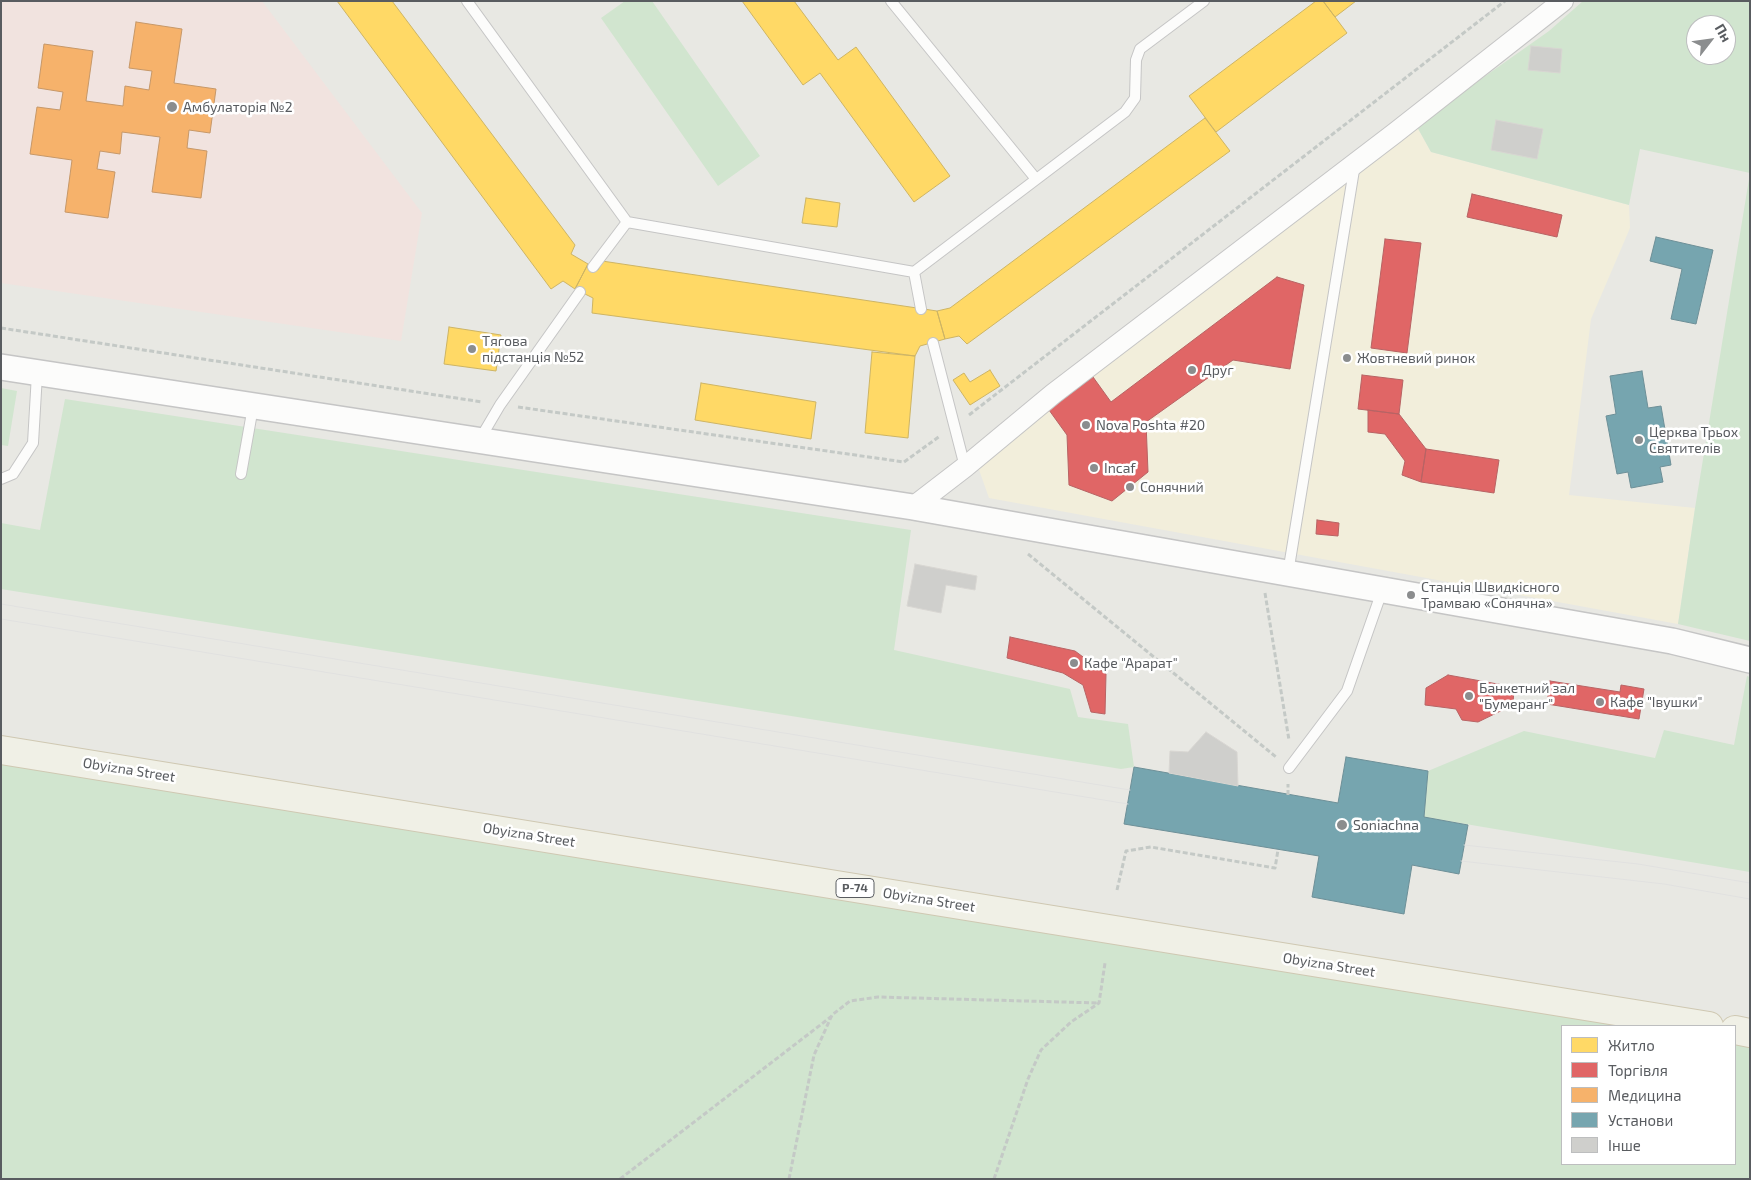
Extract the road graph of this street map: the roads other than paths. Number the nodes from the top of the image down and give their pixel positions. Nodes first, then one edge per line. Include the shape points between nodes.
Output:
1 (467, 1) edge
2 (891, 1) edge
3 (1204, 1) edge
4 (1563, 1) edge
5 (1356, 163) junction
6 (1036, 179) junction
7 (627, 222) junction
8 (592, 267) dead end
9 (914, 272) junction
10 (580, 292) dead end
11 (921, 309) dead end
12 (933, 343) dead end
13 (1, 367) edge
14 (37, 372) junction
15 (253, 406) junction
16 (479, 440) junction
17 (965, 467) junction
18 (242, 474) dead end
19 (1, 479) edge
20 (912, 507) junction
21 (1288, 573) junction
22 (1382, 590) junction
23 (1750, 660) edge
24 (1, 750) edge
25 (1289, 768) road end
26 (1703, 1025) edge
27 (1736, 1030) edge
28 (1750, 1033) edge

1 - 7 lane
2 - 6 lane
3 - 6 lane via 1140,49 1136,60 1135,98 1125,112
4 - 5 street
5 - 17 street via 1053,394
5 - 21 lane
6 - 9 lane
7 - 8 lane
7 - 9 lane
9 - 11 lane
10 - 16 lane
12 - 17 lane
13 - 14 street
14 - 15 street
14 - 19 lane via 32,443 13,474
15 - 16 street
15 - 18 lane
16 - 20 street
17 - 20 street
20 - 21 street
21 - 22 street
22 - 23 street via 1672,640
22 - 25 lane via 1348,691
24 - 26 main road, Obyizna Street / Р-74
27 - 28 main road

